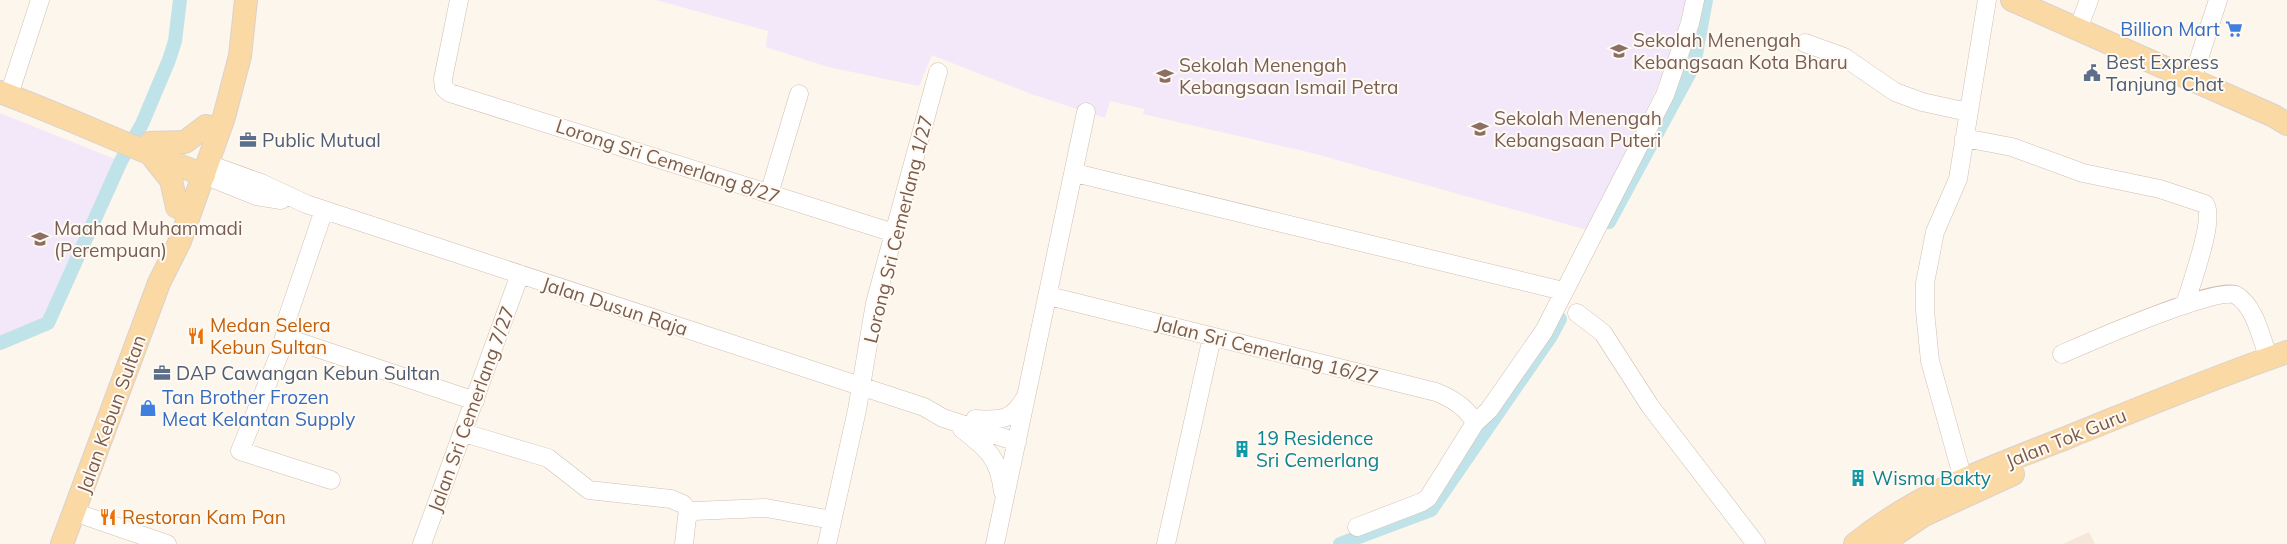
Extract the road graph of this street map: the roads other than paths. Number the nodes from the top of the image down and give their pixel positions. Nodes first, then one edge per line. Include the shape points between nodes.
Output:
1 (40, 0) edge
2 (246, 0) edge
3 (459, 0) edge
4 (1695, 0) edge
5 (1987, 0) edge
6 (2012, 0) edge
7 (2089, 0) edge
8 (2218, 0) edge
9 (242, 26) junction
10 (2078, 29) junction
11 (1805, 43) dead end
12 (938, 72) dead end
13 (2192, 80) junction
14 (4, 94) edge
15 (799, 94) dead end
16 (1086, 112) dead end
17 (1968, 112) junction
18 (2287, 124) edge
19 (206, 126) junction
20 (1964, 138) junction
21 (148, 148) junction
22 (199, 167) junction
23 (1075, 173) junction
24 (769, 194) junction
25 (177, 207) junction
26 (324, 210) junction
27 (894, 233) junction
28 (520, 274) junction
29 (159, 283) junction
30 (1563, 291) junction
31 (1049, 296) junction
32 (2185, 305) junction
33 (1576, 313) dead end
34 (284, 337) junction
35 (1212, 337) junction
36 (2062, 354) dead end
37 (2281, 359) edge
38 (861, 387) junction
39 (1028, 394) junction
40 (475, 401) junction
41 (924, 407) junction
42 (975, 419) junction
43 (951, 420) junction
44 (1474, 423) junction
45 (464, 433) junction
46 (1018, 437) junction
47 (1963, 479) junction
48 (330, 480) dead end
49 (1004, 500) junction
50 (74, 512) junction
51 (690, 513) junction
52 (832, 520) junction
53 (1357, 526) dead end
54 (1888, 542) edge
55 (62, 544) edge
56 (167, 544) edge
57 (422, 544) edge
58 (684, 544) edge
59 (827, 544) edge
60 (995, 544) edge
61 (1166, 544) edge
62 (1756, 544) edge
63 (1855, 544) edge

1 - 14 street
2 - 9 main road, Jalan Kebun Sultan
3 - 24 street, Lorong Sri Cemerlang 8/27 via 442,79 444,88 450,93
4 - 30 street via 1665,95
5 - 17 street
6 - 10 main road
7 - 10 street
8 - 13 street
9 - 19 main road, Jalan Kebun Sultan
9 - 22 main road, Jalan Kebun Sultan via 240,56 232,89
10 - 13 main road
11 - 17 street via 1844,57 1895,92 1922,102
12 - 27 street, Lorong Sri Cemerlang 1/27
13 - 18 main road
14 - 21 main road
15 - 24 street
16 - 23 street
17 - 20 street
19 - 21 main road via 185,142
19 - 22 main road, Jalan Kebun Sultan
20 - 32 street via 2012,147 2083,173 2160,189 2205,204 2208,213 2206,231
20 - 47 street via 1958,179 1935,232 1925,284 1930,361
21 - 22 main road
21 - 25 main road via 171,180
22 - 25 main road, Jalan Kebun Sultan
22 - 26 street, Jalan Dusun Raja via 261,184
22 - 29 main road, Jalan Kebun Sultan via 180,241
23 - 30 street
23 - 31 street
24 - 27 street, Lorong Sri Cemerlang 8/27
25 - 29 main road, Jalan Kebun Sultan via 167,233
26 - 28 street, Jalan Dusun Raja
26 - 34 street
27 - 38 street, Lorong Sri Cemerlang 1/27 via 875,303
28 - 38 street, Jalan Dusun Raja
28 - 40 street, Jalan Sri Cemerlang 7/27
29 - 50 main road, Jalan Kebun Sultan
30 - 44 street via 1539,339 1489,410
31 - 35 street, Jalan Sri Cemerlang 16/27
31 - 39 street
32 - 36 street
32 - 37 street via 2222,293 2234,294 2246,302
33 - 62 street via 1603,333 1650,406
34 - 40 street
34 - 48 street via 240,451
35 - 44 street, Jalan Sri Cemerlang 16/27 via 1436,392 1467,411
35 - 61 street
37 - 47 main road, Jalan Tok Guru
37 - 54 main road, Jalan Tok Guru via 1924,515
38 - 41 street, Jalan Dusun Raja
38 - 52 street, Lorong Sri Cemerlang 1/27
39 - 42 street via 1012,415 1004,419
39 - 46 street
40 - 45 street, Jalan Sri Cemerlang 7/27
41 - 42 street, Jalan Dusun Raja
41 - 43 street, Jalan Dusun Raja
42 - 46 street, Jalan Dusun Raja
43 - 46 street, Jalan Dusun Raja
43 - 49 street via 991,452 998,466
44 - 53 street via 1428,498
45 - 51 street via 548,458 589,490 671,499 683,504
45 - 57 street, Jalan Sri Cemerlang 7/27
46 - 49 street
47 - 63 main road, Jalan Tok Guru via 1893,515
49 - 60 street
50 - 55 main road, Jalan Kebun Sultan
50 - 56 street
51 - 52 street via 766,508
51 - 58 street
52 - 59 street, Lorong Sri Cemerlang 1/27

